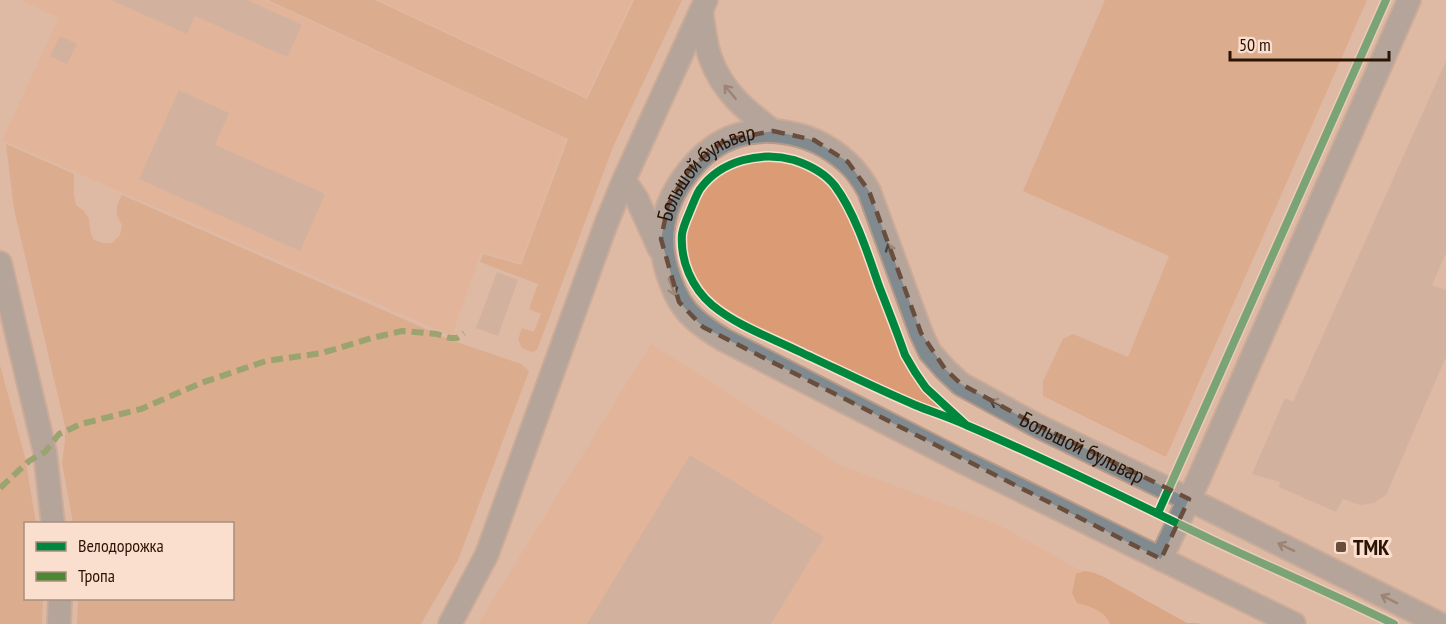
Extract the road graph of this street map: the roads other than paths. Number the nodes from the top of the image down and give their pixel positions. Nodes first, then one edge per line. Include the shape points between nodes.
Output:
1 (1409, 0) edge
2 (704, 5) edge
3 (773, 131) junction
4 (624, 180) junction
5 (663, 259) junction
6 (0, 263) edge
7 (1189, 499) junction
8 (53, 522) edge
9 (1161, 559) junction
10 (60, 600) edge
11 (59, 624) edge
12 (450, 624) edge
13 (1294, 624) edge
14 (1440, 624) edge

1 - 7 street
3 -> 2 street via 725,88 710,57
2 - 4 street
3 - 5 street, Большой бульвар via 725,140 690,168 672,196 663,220
7 -> 3 street, Большой бульвар via 961,384 930,352 861,177 848,162 814,140
4 - 5 street via 637,199
4 - 12 street via 487,554
5 -> 9 street, Большой бульвар via 679,302 703,327 724,340
6 - 8 street via 45,452
7 - 9 street
14 -> 7 street, Большой бульвар
9 - 13 street, Большой бульвар
10 - 11 street

